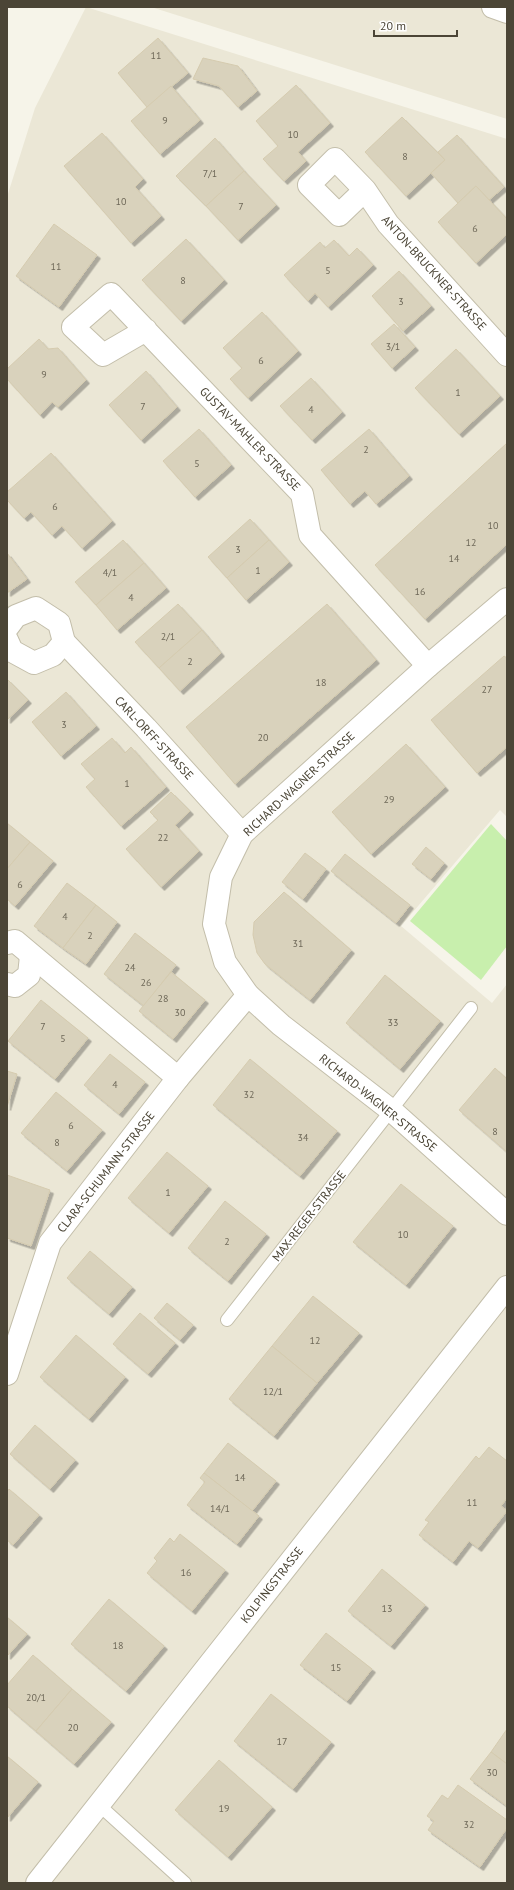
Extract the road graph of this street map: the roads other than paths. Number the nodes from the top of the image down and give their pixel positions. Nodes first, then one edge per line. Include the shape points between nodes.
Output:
1 (494, 7) edge
2 (507, 12) edge
3 (365, 190) dead end
4 (146, 330) dead end
5 (507, 355) edge
6 (507, 599) edge
7 (7, 628) edge
8 (7, 640) edge
9 (64, 642) junction
10 (428, 666) junction
11 (242, 834) junction
12 (10, 940) edge
13 (31, 956) junction
14 (7, 984) edge
15 (248, 995) junction
16 (471, 1008) dead end
17 (178, 1078) junction
18 (392, 1112) junction
19 (507, 1214) edge
20 (507, 1287) edge
21 (227, 1320) dead end
22 (7, 1374) edge
23 (99, 1805) junction
24 (37, 1883) edge
25 (185, 1883) edge

1 - 2 street
3 - 5 street, ANTON-BRUCKNER-STRASSE via 388,224
4 - 10 street, GUSTAV-MAHLER-STRASSE via 302,494 310,535
6 - 10 street, RICHARD-WAGNER-STRASSE
7 - 9 street, CARL-ORFF-STRASSE via 16,616 36,608 59,623
8 - 9 street via 12,650 34,663 53,655
9 - 11 street, CARL-ORFF-STRASSE
10 - 11 street, RICHARD-WAGNER-STRASSE
11 - 15 street, RICHARD-WAGNER-STRASSE via 221,877 214,924 225,962
12 - 13 street
13 - 14 street via 29,975 15,986
13 - 17 street
15 - 17 street, CLARA-SCHUMANN-STRASSE
15 - 18 street, RICHARD-WAGNER-STRASSE via 281,1025
16 - 18 lane, MAX-REGER-STRASSE
17 - 22 street, CLARA-SCHUMANN-STRASSE via 50,1243
18 - 19 street, RICHARD-WAGNER-STRASSE
18 - 21 lane, MAX-REGER-STRASSE
20 - 23 street, KOLPINGSTRASSE
23 - 24 street, KOLPINGSTRASSE
23 - 25 lane

